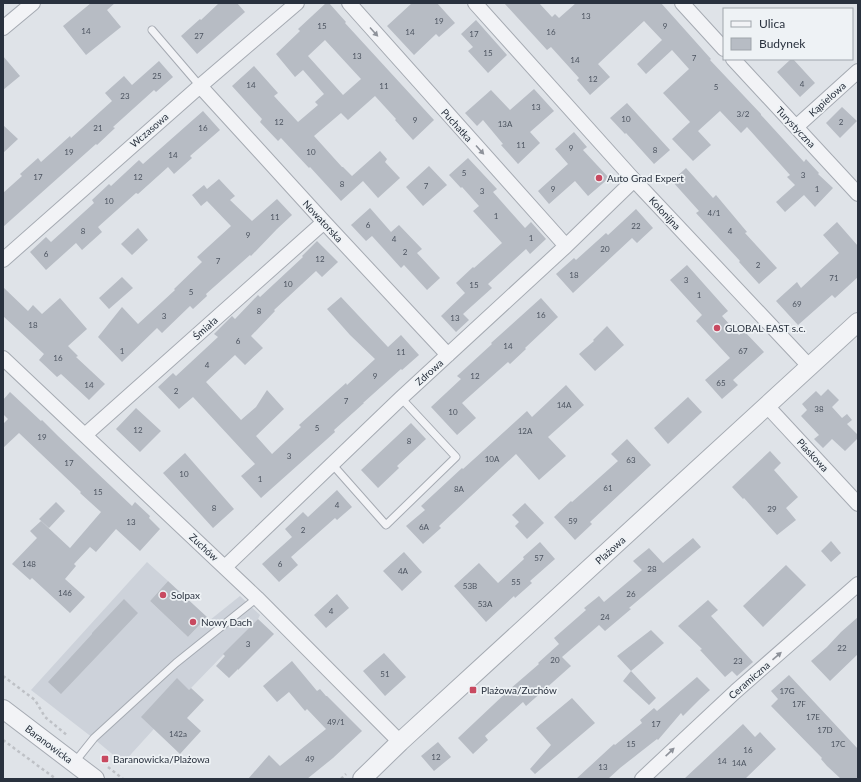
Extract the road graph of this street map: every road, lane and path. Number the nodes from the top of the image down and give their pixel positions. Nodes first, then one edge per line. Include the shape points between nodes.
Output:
1 (33, 3) edge
2 (297, 3) edge
3 (348, 3) edge
4 (475, 3) edge
5 (682, 3) edge
6 (3, 28) edge
7 (152, 30) dead end
8 (723, 48) edge
9 (734, 60) edge
10 (858, 71) edge
11 (200, 86) junction
12 (796, 127) junction
13 (634, 180) junction
14 (858, 194) edge
15 (324, 222) junction
16 (566, 246) junction
17 (3, 260) edge
18 (856, 326) edge
19 (448, 355) junction
20 (3, 358) edge
21 (809, 366) junction
22 (400, 398) junction
23 (767, 406) junction
24 (85, 435) junction
25 (332, 464) junction
26 (858, 504) edge
27 (225, 567) junction
28 (858, 584) edge
29 (258, 598) junction
30 (3, 676) edge
31 (3, 709) edge
32 (3, 740) edge
33 (400, 742) junction
34 (80, 757) junction
35 (56, 779) edge
36 (94, 779) edge
37 (123, 779) edge
38 (362, 779) edge
39 (642, 779) edge

1 - 6 street
2 - 11 street, Wczasowa
3 -> 16 street, Puchatka
4 - 13 street, Kolonijna
5 - 8 street
7 - 11 lane
9 - 12 street, Turystyczna
10 - 12 street, Kąpielowa
11 - 15 street, Nowatorska
11 - 17 street, Wczasowa
12 - 14 street, Turystyczna
13 - 16 street, Zdrowa
13 - 21 street, Kolonijna
15 - 19 street, Nowatorska
15 - 24 street, Śmiała
16 - 19 street, Zdrowa
18 - 21 street, Plażowa
19 - 22 street, Zdrowa
20 - 24 street, Zuchów
21 - 23 street, Plażowa
22 - 25 street, Zdrowa
22 - 25 lane via 456,457 386,525
23 - 26 street, Piaskowa
23 - 33 street, Plażowa
24 - 27 street, Zuchów
25 - 27 street, Zdrowa
27 - 29 street, Zuchów
39 -> 28 street, Ceramiczna via 736,691
29 - 33 street, Zuchów
29 - 34 lane via 176,663 94,738
30 - 34 path via 35,700 45,717
31 - 34 street, Baranowicka
32 - 35 path
33 - 38 street, Plażowa
34 - 36 street, Baranowicka
34 - 37 path

